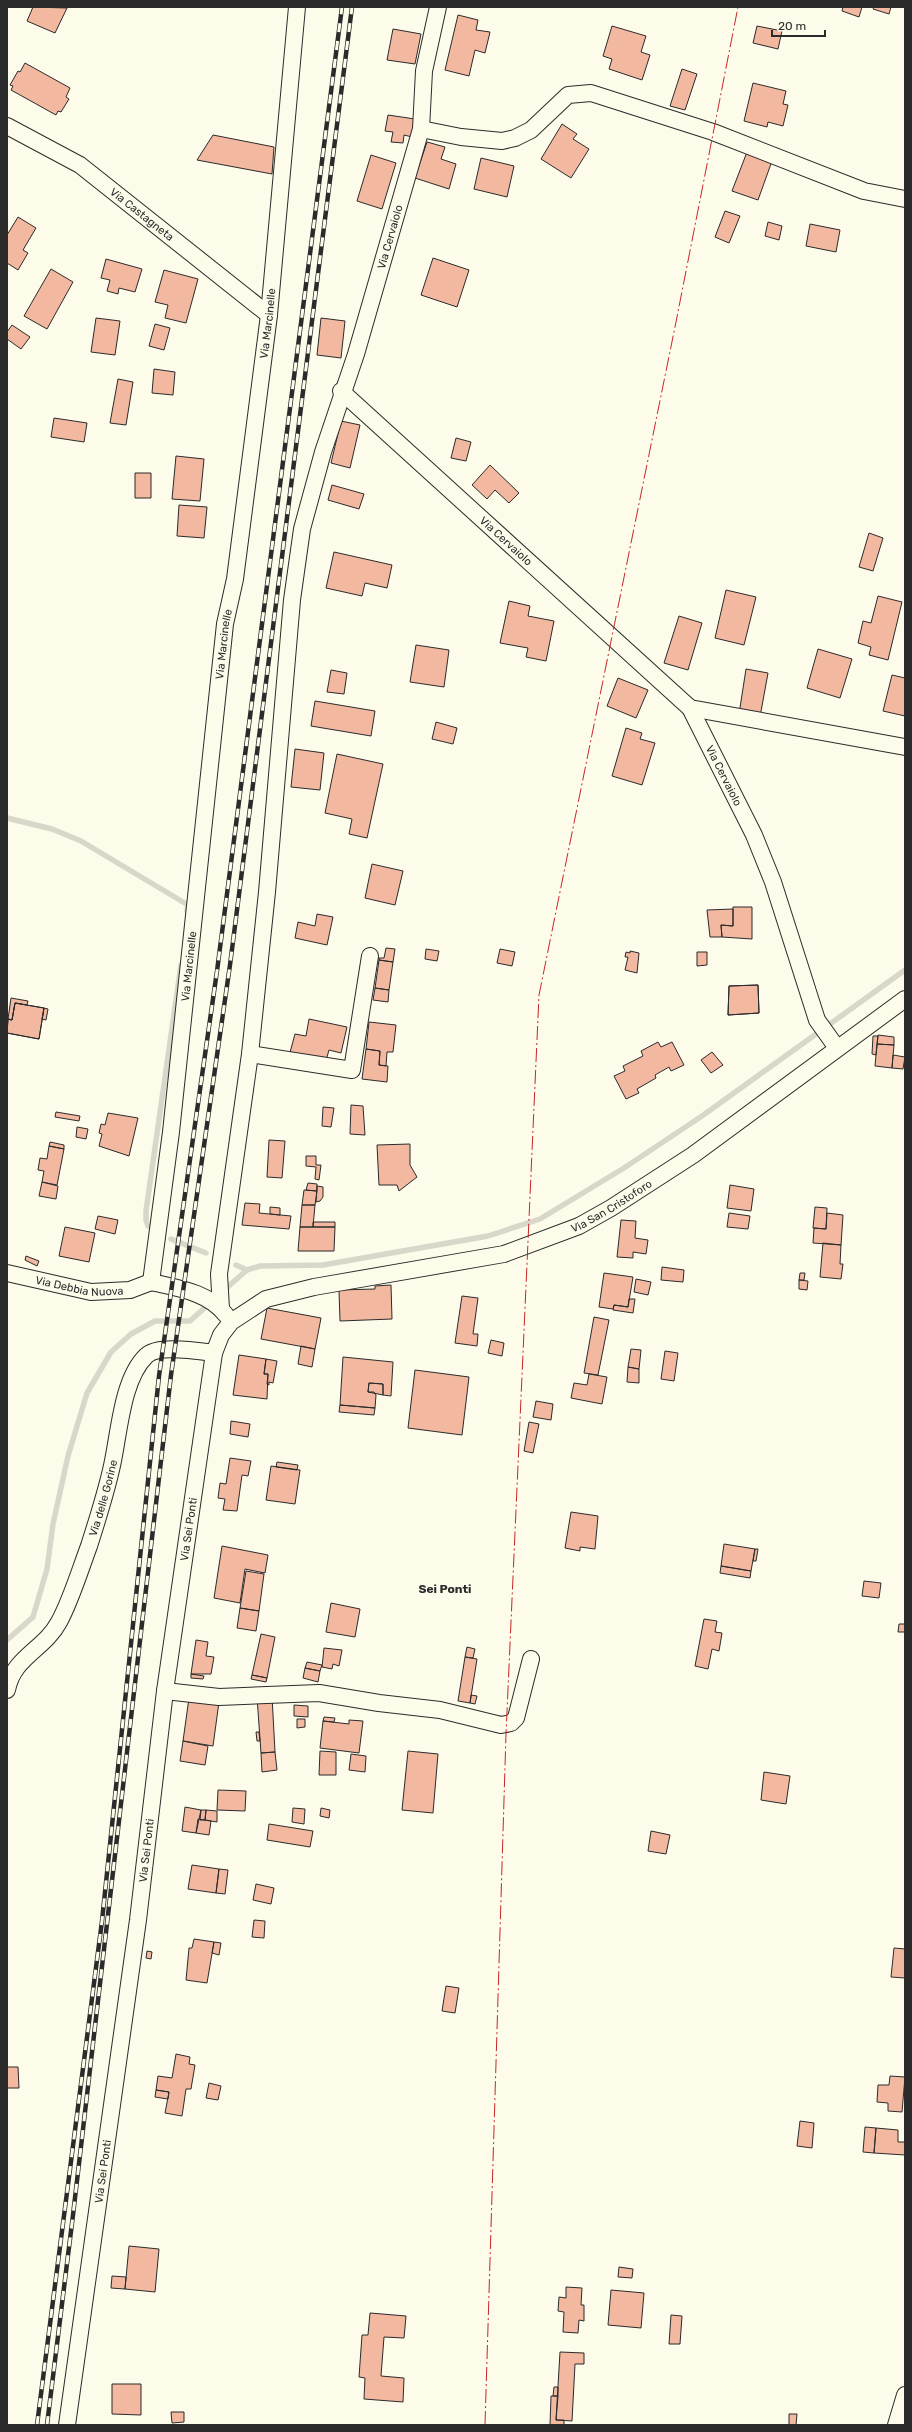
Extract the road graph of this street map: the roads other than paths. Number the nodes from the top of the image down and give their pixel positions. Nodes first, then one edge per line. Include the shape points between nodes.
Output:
1 (297, 7) edge
2 (438, 7) edge
3 (7, 126) edge
4 (421, 129) junction
5 (905, 199) edge
6 (270, 315) junction
7 (342, 391) junction
8 (690, 708) junction
9 (905, 748) edge
10 (370, 956) dead end
11 (905, 998) edge
12 (834, 1044) junction
13 (250, 1054) junction
14 (7, 1273) edge
15 (151, 1282) junction
16 (266, 1299) joint
17 (222, 1308) junction
18 (232, 1322) junction
19 (214, 1353) junction
20 (531, 1659) dead end
21 (7, 1690) edge
22 (165, 1691) junction
23 (905, 2395) edge
24 (67, 2425) edge
25 (896, 2425) edge

1 - 6 street, Via Marcinelle
2 - 4 street, Via Cervaiolo via 424,71
3 - 6 street, Via Castagneta via 80,165
4 - 5 street via 461,137 502,141 531,130 568,95 591,93 713,132 864,190
4 - 7 street, Via Cervaiolo via 356,354
6 - 15 street, Via Marcinelle via 235,579 225,624 180,1053
7 - 8 street, Via Cervaiolo
7 - 13 street via 302,529 292,600
8 - 9 street
8 - 12 street, Via Cervaiolo via 754,835 773,882 817,1020
10 - 13 street via 352,1070
11 - 12 street, Via San Cristoforo
12 - 16 street, Via San Cristoforo via 693,1155 579,1226 504,1254 314,1287
13 - 17 street via 219,1274
14 - 15 street, Via Debbia Nuova via 91,1292 130,1290
15 - 17 street via 197,1293
16 - 18 street, Via Sei Ponti
17 - 18 street
18 - 19 street, Via Sei Ponti via 221,1334
19 - 21 street, Via delle Gorine via 158,1349 146,1355 135,1370 127,1395 111,1471 89,1546 60,1622 49,1638 12,1672
19 - 22 street, Via Sei Ponti
20 - 22 street via 516,1718 501,1725 440,1710 319,1693 219,1696
22 - 24 street, Via Sei Ponti via 138,1920
23 - 25 street

